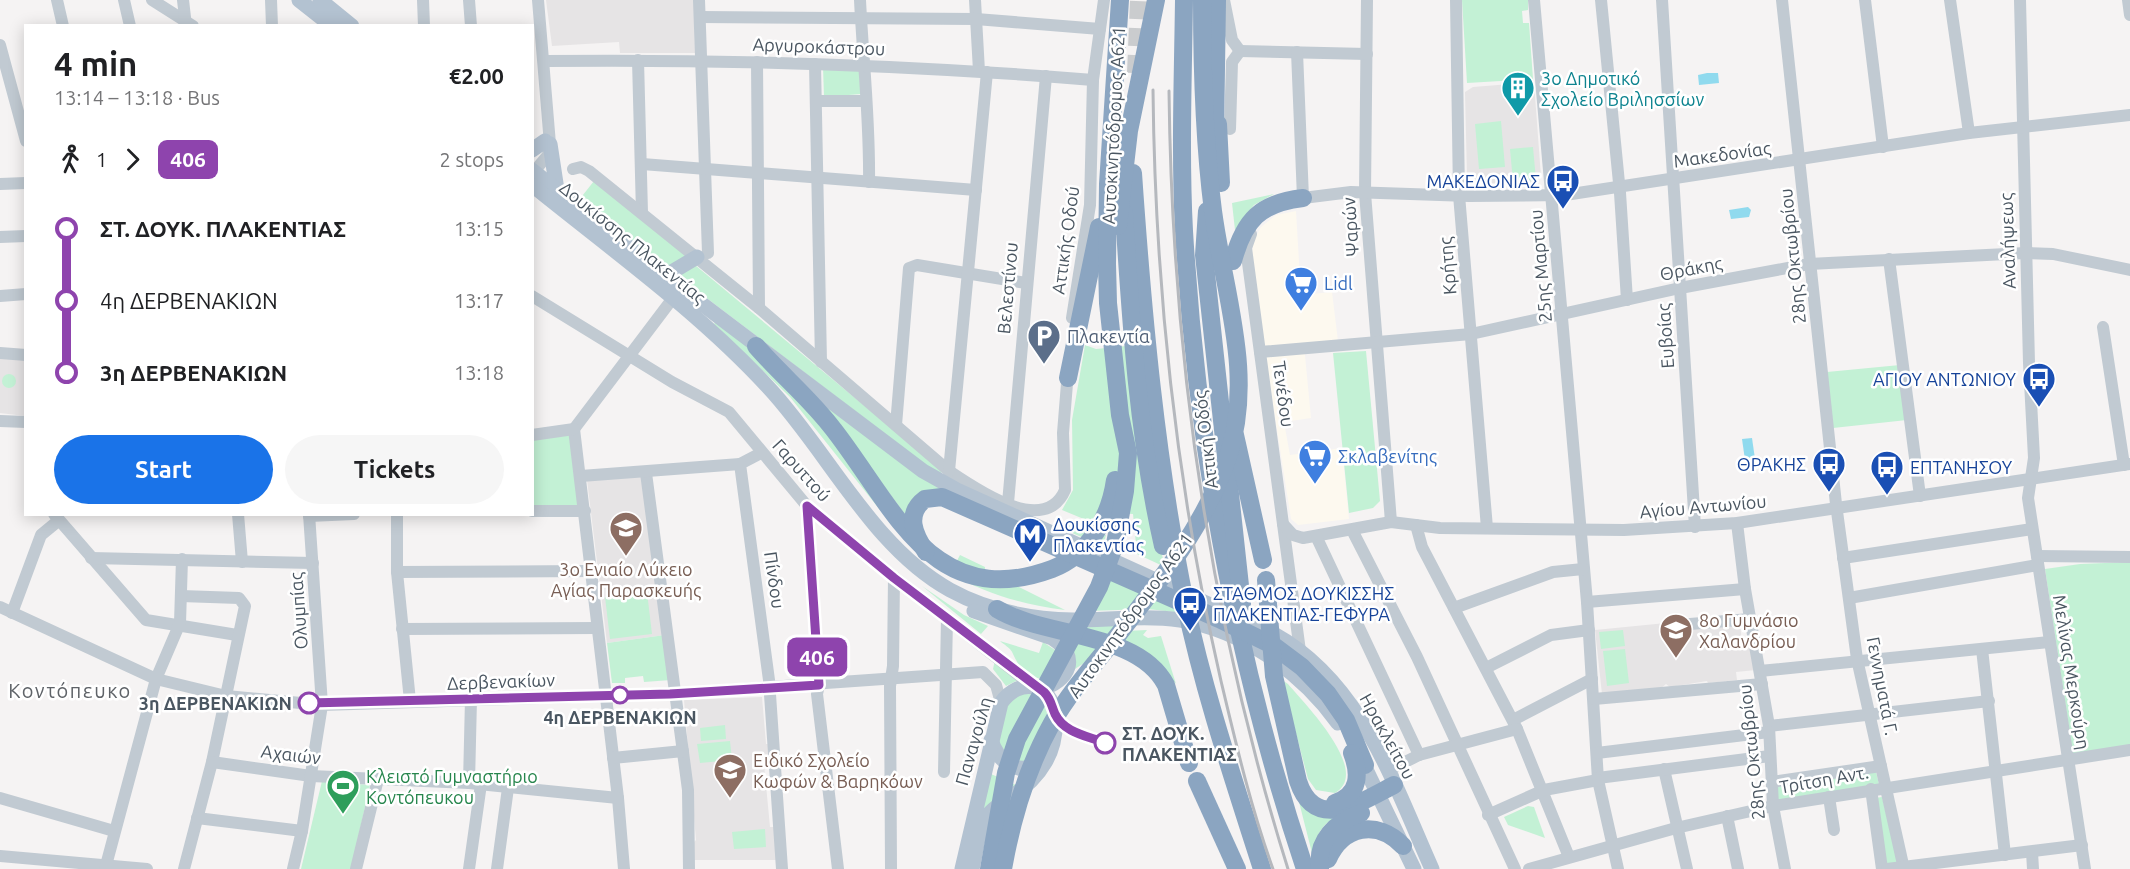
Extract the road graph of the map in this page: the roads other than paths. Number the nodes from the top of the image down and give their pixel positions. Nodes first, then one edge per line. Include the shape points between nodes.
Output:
1 (57, 0) edge
2 (124, 0) edge
3 (152, 0) edge
4 (183, 0) edge
5 (271, 0) edge
6 (299, 0) edge
7 (320, 0) edge
8 (423, 0) edge
9 (469, 0) edge
10 (538, 0) edge
11 (699, 0) edge
12 (860, 0) edge
13 (975, 0) edge
14 (1104, 0) edge
15 (1120, 0) edge
16 (1156, 0) edge
17 (1184, 0) edge
18 (1202, 0) edge
19 (1217, 0) edge
20 (1224, 0) edge
21 (1367, 0) edge
22 (1456, 0) edge
23 (1534, 0) edge
24 (1601, 0) edge
25 (1662, 0) edge
26 (1782, 0) edge
27 (1865, 0) edge
28 (1950, 0) edge
29 (2020, 0) edge
30 (2128, 0) edge
31 (2130, 15) edge
32 (861, 17) junction
33 (700, 18) junction
34 (976, 19) junction
35 (188, 23) edge
36 (63, 24) edge
37 (130, 24) edge
38 (272, 24) edge
39 (329, 24) edge
40 (350, 24) edge
41 (424, 24) edge
42 (471, 24) edge
43 (1100, 29) junction
44 (0, 45) edge
45 (1240, 51) junction
46 (1297, 52) junction
47 (1367, 54) junction
48 (638, 60) junction
49 (700, 60) junction
50 (544, 61) junction
51 (758, 62) junction
52 (815, 64) junction
53 (862, 65) junction
54 (3, 67) edge
55 (983, 71) junction
56 (1046, 76) junction
57 (1094, 80) junction
58 (24, 87) edge
59 (12, 90) junction
60 (865, 100) junction
61 (816, 101) junction
62 (1217, 107) junction
63 (2130, 108) edge
64 (2130, 115) edge
65 (2082, 119) junction
66 (2022, 127) junction
67 (1223, 132) junction
68 (1969, 133) junction
69 (24, 134) edge
70 (544, 141) edge
71 (1182, 142) junction
72 (1883, 147) junction
73 (1800, 160) junction
74 (642, 164) junction
75 (573, 169) dead end
76 (703, 169) junction
77 (534, 170) edge
78 (758, 173) junction
79 (534, 174) edge
80 (534, 174) edge
81 (817, 178) junction
82 (1673, 178) junction
83 (1121, 180) junction
84 (869, 182) junction
85 (24, 183) edge
86 (0, 184) edge
87 (1618, 188) junction
88 (556, 190) junction
89 (976, 190) junction
90 (1365, 193) junction
91 (1459, 195) junction
92 (1552, 196) junction
93 (1303, 198) junction
94 (642, 213) junction
95 (24, 236) edge
96 (0, 237) edge
97 (2026, 253) junction
98 (703, 255) junction
99 (1240, 255) junction
100 (1889, 259) junction
101 (1809, 264) junction
102 (2130, 270) edge
103 (970, 274) junction
104 (665, 276) junction
105 (1026, 283) junction
106 (1680, 288) junction
107 (24, 294) edge
108 (0, 296) edge
109 (534, 297) edge
110 (673, 298) junction
111 (1627, 300) junction
112 (759, 309) junction
113 (1562, 313) junction
114 (2103, 327) dead end
115 (1472, 334) junction
116 (1377, 342) junction
117 (756, 346) junction
118 (1260, 351) junction
119 (0, 353) edge
120 (24, 355) edge
121 (630, 357) junction
122 (821, 362) junction
123 (1068, 378) junction
124 (1244, 380) junction
125 (24, 422) edge
126 (0, 423) edge
127 (896, 425) junction
128 (1122, 428) junction
129 (574, 429) junction
130 (534, 435) edge
131 (762, 453) junction
132 (740, 464) junction
133 (2127, 464) edge
134 (949, 471) junction
135 (646, 473) junction
136 (580, 476) junction
137 (2030, 480) junction
138 (1920, 496) junction
139 (1008, 503) junction
140 (807, 506) junction
141 (1837, 509) junction
142 (585, 511) junction
143 (1044, 511) joint
144 (534, 512) edge
145 (238, 516) edge
146 (309, 516) edge
147 (397, 516) edge
148 (56, 518) edge
149 (1391, 522) junction
150 (1283, 524) junction
151 (1737, 524) junction
152 (1416, 525) junction
153 (1695, 527) junction
154 (1487, 528) junction
155 (2032, 529) junction
156 (1352, 530) junction
157 (1579, 530) junction
158 (1316, 536) junction
159 (926, 552) junction
160 (2130, 557) edge
161 (91, 558) junction
162 (1844, 558) junction
163 (182, 559) junction
164 (1263, 560) dead end
165 (2038, 561) junction
166 (242, 562) junction
167 (313, 562) junction
168 (1582, 569) junction
169 (591, 571) junction
170 (397, 572) junction
171 (925, 574) junction
172 (894, 578) junction
173 (1266, 580) dead end
174 (1745, 589) junction
175 (1168, 591) junction
176 (181, 596) junction
177 (1849, 598) junction
178 (1587, 602) junction
179 (1454, 608) junction
180 (997, 609) junction
181 (4, 611) edge
182 (947, 618) junction
183 (1750, 618) junction
184 (1690, 624) dead end
185 (179, 627) junction
186 (597, 628) junction
187 (402, 629) junction
188 (1589, 630) junction
189 (237, 635) junction
190 (1286, 640) joint
191 (2049, 642) junction
192 (1982, 649) junction
193 (989, 650) junction
194 (1857, 659) junction
195 (1296, 662) junction
196 (1486, 668) junction
197 (1247, 669) junction
198 (1760, 671) junction
199 (983, 672) junction
200 (1157, 672) junction
201 (947, 674) junction
202 (156, 679) junction
203 (891, 679) junction
204 (1592, 679) junction
205 (1762, 684) junction
206 (819, 685) junction
207 (770, 688) junction
208 (1037, 688) junction
209 (675, 694) junction
210 (226, 696) junction
211 (604, 696) junction
212 (471, 699) junction
213 (1594, 699) junction
214 (1989, 701) junction
215 (410, 702) junction
216 (1001, 703) junction
217 (322, 705) junction
218 (1054, 710) junction
219 (1870, 714) junction
220 (1515, 724) junction
221 (1769, 729) junction
222 (1346, 733) junction
223 (991, 740) junction
224 (1456, 745) junction
225 (2130, 750) edge
226 (683, 751) junction
227 (1597, 753) junction
228 (1049, 755) junction
229 (1419, 755) junction
230 (1770, 756) junction
231 (613, 758) junction
232 (2068, 760) junction
233 (212, 762) junction
234 (1189, 763) dead end
235 (1365, 765) junction
236 (1881, 766) junction
237 (1395, 767) dead end
238 (1664, 769) junction
239 (1995, 771) junction
240 (944, 772) dead end
241 (311, 776) junction
242 (378, 779) junction
243 (1598, 779) junction
244 (1197, 781) dead end
245 (1771, 782) junction
246 (475, 784) junction
247 (1886, 787) junction
248 (508, 788) junction
249 (1871, 789) junction
250 (1544, 790) junction
251 (1302, 791) junction
252 (1389, 794) junction
253 (1829, 796) junction
254 (0, 798) edge
255 (618, 798) junction
256 (1773, 806) junction
257 (1488, 815) junction
258 (1727, 816) junction
259 (197, 818) junction
260 (1676, 828) junction
261 (1834, 830) dead end
262 (114, 831) junction
263 (302, 831) junction
264 (2082, 845) junction
265 (1403, 846) junction
266 (1612, 846) junction
267 (2032, 852) junction
268 (2005, 855) junction
269 (0, 856) edge
270 (1569, 858) junction
271 (105, 866) edge
272 (1549, 866) edge
273 (1904, 868) edge
274 (147, 869) edge
275 (184, 869) edge
276 (293, 869) edge
277 (356, 869) edge
278 (469, 869) edge
279 (497, 869) edge
280 (624, 869) edge
281 (689, 869) edge
282 (782, 869) edge
283 (838, 869) edge
284 (891, 869) edge
285 (962, 869) edge
286 (972, 869) edge
287 (989, 869) edge
288 (1003, 869) edge
289 (1237, 869) edge
290 (1262, 869) edge
291 (1305, 869) edge
292 (1320, 869) edge
293 (1325, 869) edge
294 (1414, 869) edge
295 (1432, 869) edge
296 (1515, 869) edge
297 (1529, 869) edge
298 (1618, 869) edge
299 (1687, 869) edge
300 (1738, 869) edge
301 (1785, 869) edge
302 (1882, 869) edge
303 (1887, 869) edge
304 (2033, 869) edge
305 (2085, 869) edge

1 - 36 street
2 - 37 street
3 - 35 street
4 - 35 street
5 - 38 street
6 - 39 main road
7 - 40 main road
8 - 41 street
9 - 42 street
10 - 50 street
11 - 33 street
12 - 32 street
13 - 34 street
14 - 43 street, Αττικής Οδού
15 - 83 highway, Αυτοκινητόδρομος Α621
16 - 83 highway
17 - 71 highway, Αττική Οδός
18 - 124 highway, Αυτοκινητόδρομος Α621 via 1206,146 1213,213
19 - 62 highway
20 - 45 street via 1232,40
21 - 47 street, Ψαρών
22 - 91 street, Κρήτης
23 - 92 street, 25ης Μαρτίου
24 - 87 street
25 - 82 street, Ευβοίας
26 - 73 street, 28ης Οκτωβρίου
27 - 72 street
28 - 68 street
29 - 66 street, Αναλήψεως
30 - 31 street
32 - 33 street
32 - 34 street
32 - 53 street
33 - 49 street
34 - 43 street
34 - 55 street
43 - 57 street, Αττικής Οδού
44 - 54 street
45 - 46 street
45 - 67 street via 1232,62
46 - 47 street
46 - 93 street
47 - 90 street, Ψαρών
48 - 49 street, Αργυροκάστρου
48 - 50 street, Αργυροκάστρου
48 - 74 street
49 - 51 street, Αργυροκάστρου
49 - 76 street
50 - 70 street
51 - 52 street, Αργυροκάστρου
51 - 78 street
52 - 53 street, Αργυροκάστρου
52 - 61 street
53 - 55 street, Αργυροκάστρου
53 - 60 street
54 - 59 street
55 - 56 street, Αργυροκάστρου
55 - 89 street
56 - 57 street, Αργυροκάστρου
56 - 105 street, Βελεστίνου
57 - 123 street, Αττικής Οδού via 1090,205 1071,327
58 - 59 street
59 - 69 street
60 - 61 street
60 - 84 street via 870,124
61 - 81 street
62 - 67 highway
62 - 99 highway via 1222,191
63 - 65 street, Μακεδονίας
64 - 65 street, Μακεδονίας
65 - 66 street, Μακεδονίας
66 - 68 street, Μακεδονίας
66 - 97 street, Αναλήψεως
67 - 197 highway via 1204,237
68 - 72 street, Μακεδονίας
70 - 77 street
70 - 88 main road
71 - 164 highway via 1213,276 1232,417
71 - 197 highway, Αττική Οδός via 1187,268 1210,486
72 - 73 street, Μακεδονίας
73 - 82 street, Μακεδονίας
73 - 101 street, 28ης Οκτωβρίου
74 - 76 street
74 - 94 street
75 - 94 street, Δουκίσσης Πλακεντίας via 589,171
76 - 78 street
76 - 98 street
78 - 81 street
78 - 112 street
79 - 88 main road, Δουκίσσης Πλακεντίας
80 - 110 main road, Δουκίσσης Πλακεντίας
81 - 84 street
81 - 122 street
82 - 87 street, Μακεδονίας
82 - 106 street, Ευβοίας
83 - 123 highway
83 - 128 highway via 1118,304
83 - 290 highway via 1151,401 1183,591 1206,688
84 - 89 street
85 - 86 street
87 - 92 street, Μακεδονίας
87 - 111 street
88 - 104 main road, Δουκίσσης Πλακεντίας
89 - 103 street
90 - 91 street, Μακεδονίας
90 - 93 street, Μακεδονίας
90 - 99 street, Μακεδονίας via 1281,206 1254,228
90 - 116 street, Ψαρών
91 - 92 street, Μακεδονίας
91 - 115 street, Κρήτης
92 - 113 street, 25ης Μαρτίου
93 - 99 highway via 1278,202 1252,219 1241,234
94 - 98 street, Δουκίσσης Πλακεντίας
95 - 96 street
97 - 100 street, Θράκης
97 - 102 street, Θράκης via 2053,254
97 - 137 street, Αναλήψεως via 2034,458
98 - 104 main road
98 - 112 street, Δουκίσσης Πλακεντίας
99 - 118 street, Τενέδου
99 - 124 highway
100 - 101 street, Θράκης
100 - 138 street
101 - 106 street, Θράκης
101 - 141 street, 28ης Οκτωβρίου
103 - 105 street
103 - 127 street via 911,266 907,270
103 - 134 street
104 - 117 main road, Δουκίσσης Πλακεντίας
105 - 139 street, Βελεστίνου
106 - 111 street, Θράκης
106 - 153 street, Ευβοίας
107 - 108 street
109 - 121 street, Γαρυττού
110 - 121 street
110 - 171 main road, Δουκίσσης Πλακεντίας via 767,386 889,540
111 - 113 street, Θράκης
112 - 122 street, Δουκίσσης Πλακεντίας
113 - 115 street, Θράκης
113 - 157 street, 25ης Μαρτίου
114 - 133 street
115 - 116 street, Θράκης
115 - 154 street, Κρήτης
116 - 118 street, Θράκης
116 - 149 street, Ψαρών
117 - 159 highway via 822,414
117 - 175 main road, Δουκίσσης Πλακεντίας via 923,471
118 - 150 street, Τενέδου
119 - 120 street
121 - 129 street
121 - 131 street, Γαρυττού via 729,412
122 - 127 street, Δουκίσσης Πλακεντίας
123 - 143 street, Αττικής Οδού via 1063,433 1066,485 1062,497
124 - 288 highway, Αυτοκινητόδρομος Α621 via 1235,431 1209,503 1172,561 1052,723 1017,806
125 - 126 street
127 - 134 street, Δουκίσσης Πλακεντίας
128 - 159 highway via 1110,505 1092,539 1071,559 1041,573 988,579 954,569
128 - 287 highway, Αυτοκινητόδρομος Α621 via 1128,453 1125,491 1109,564 1017,739 1006,772
129 - 130 street
129 - 136 street
131 - 132 street
131 - 140 street, Γαρυττού
132 - 135 street
132 - 207 street, Πίνδου
133 - 137 street, Αγίου Αντωνίου
134 - 139 street, Δουκίσσης Πλακεντίας
135 - 136 street
135 - 209 street
136 - 142 street
137 - 138 street, Αγίου Αντωνίου
137 - 155 street, Μελίνας Μερκούρη
138 - 141 street, Αγίου Αντωνίου
139 - 143 street, Δουκίσσης Πλακεντίας via 1027,511
140 - 172 street, Γαρυττού
140 - 206 street
141 - 151 street, Αγίου Αντωνίου
141 - 162 street, Γεννηματά Γ.
142 - 144 street
142 - 169 street
145 - 166 street
146 - 167 street, Ολυμπίας
147 - 170 street
148 - 161 street
148 - 181 street via 41,535
149 - 152 street, Αγίου Αντωνίου
149 - 156 street, Αγίου Αντωνίου
150 - 158 street, Αγίου Αντωνίου via 1300,537
150 - 195 street, Τενέδου
151 - 153 street, Αγίου Αντωνίου
151 - 174 street, 28ης Οκτωβρίου
152 - 154 street, Αγίου Αντωνίου
152 - 179 street via 1422,548
153 - 157 street, Αγίου Αντωνίου
154 - 157 street, Αγίου Αντωνίου
155 - 162 street
155 - 165 street, Μελίνας Μερκούρη
156 - 158 street, Αγίου Αντωνίου
156 - 224 street via 1412,646
157 - 168 street, 25ης Μαρτίου
158 - 229 street
159 - 175 highway via 914,529 914,515 926,499 942,497
160 - 165 street
161 - 163 street
161 - 185 street via 142,617
162 - 177 street, Γεννηματά Γ.
163 - 166 street
163 - 176 street
165 - 177 street
165 - 191 street, Μελίνας Μερκούρη
166 - 167 street
167 - 217 street, Ολυμπίας
168 - 178 street, 25ης Μαρτίου
168 - 179 street via 1553,572
169 - 170 street
169 - 186 street
170 - 187 street
171 - 180 main road, Δουκίσσης Πλακεντίας via 950,590
171 - 208 main road, Παναγούλη via 938,589 970,609 1061,644 1068,656 1067,671 1058,682
172 - 182 street, Γαρυττού
172 - 203 street
173 - 251 highway via 1274,676
174 - 178 street
174 - 183 street, 28ης Οκτωβρίου
175 - 190 main road, Δουκίσσης Πλακεντίας
175 - 195 highway
176 - 185 street
176 - 189 street via 239,598 245,606
177 - 194 street, Γεννηματά Γ.
178 - 188 street, 25ης Μαρτίου
179 - 196 street
180 - 195 main road, Δουκίσσης Πλακεντίας via 1071,620 1178,620
180 - 200 highway via 1033,626 1127,650
181 - 202 street, Δερβενακίων
182 - 193 street, Γαρυττού
182 - 201 street
183 - 184 street
183 - 198 street, 28ης Οκτωβρίου
185 - 189 street
185 - 202 street
186 - 187 street
186 - 211 street
187 - 215 street
188 - 196 street via 1551,635
188 - 204 street, 25ης Μαρτίου
189 - 210 street
190 - 195 main road, Ηρακλείτου
191 - 192 street
191 - 232 street, Μελίνας Μερκούρη
192 - 194 street
192 - 214 street
193 - 199 street
193 - 208 street, Γαρυττού
194 - 198 street
194 - 219 street, Γεννηματά Γ.
195 - 222 main road, Ηρακλείτου
195 - 235 highway via 1340,710
195 - 252 main road, Ηρακλείτου via 1327,677 1356,713
196 - 220 street
197 - 291 highway, Αττική Οδός
198 - 205 street, 28ης Οκτωβρίου
199 - 201 street, Δερβενακίων
199 - 216 street via 996,685
200 - 218 highway via 1122,660 1083,667 1072,676
200 - 234 highway via 1171,696
201 - 203 street, Δερβενακίων
201 - 240 street
202 - 210 street, Δερβενακίων
202 - 262 street
203 - 206 street, Δερβενακίων
203 - 284 street
204 - 213 street, 25ης Μαρτίου
204 - 220 street
205 - 213 street
205 - 221 street, 28ης Οκτωβρίου
206 - 207 street, Δερβενακίων
206 - 283 street
207 - 209 street, Δερβενακίων
207 - 282 street, Πίνδου
208 - 216 main road, Παναγούλη via 1016,688
208 - 218 main road via 1049,698
209 - 211 street, Δερβενακίων
209 - 226 street
210 - 217 street, Δερβενακίων
210 - 233 street
211 - 212 street, Δερβενακίων
211 - 231 street
212 - 215 street, Δερβενακίων
212 - 246 street
213 - 227 street, 25ης Μαρτίου
214 - 219 street
214 - 239 street
215 - 217 street, Δερβενακίων
216 - 223 main road, Παναγούλη
217 - 241 street, Ολυμπίας
218 - 228 main road
219 - 221 street
219 - 236 street, Γεννηματά Γ.
220 - 224 street
220 - 250 street
221 - 227 street
221 - 230 street, 28ης Οκτωβρίου
222 - 235 main road, Ηρακλείτου
222 - 251 highway via 1356,768 1355,789 1345,799 1328,804 1312,800
223 - 228 main road via 999,758 1021,769 1036,766
223 - 285 main road, Παναγούλη
224 - 229 street
224 - 257 street
225 - 232 street, Τρίτση Αντ.
226 - 231 street
226 - 281 street via 688,790
227 - 243 street, 25ης Μαρτίου
228 - 286 main road via 1036,779 984,820
229 - 237 street
230 - 238 street
230 - 245 street, 28ης Οκτωβρίου
231 - 255 street
232 - 239 street, Τρίτση Αντ.
232 - 264 street, Μελίνας Μερκούρη
233 - 241 street, Αχαιών
233 - 259 street
235 - 252 main road, Ηρακλείτου
236 - 245 street, Τρίτση Αντ.
236 - 247 street, Γεννηματά Γ.
238 - 243 street
238 - 260 street
239 - 247 street, Τρίτση Αντ.
239 - 268 street
241 - 242 street, Αχαιών
241 - 263 street, Ολυμπίας
242 - 246 street, Αχαιών
242 - 277 street
243 - 250 street
243 - 266 street, 25ης Μαρτίου
244 - 289 highway
245 - 256 street, 28ης Οκτωβρίου
246 - 248 street, Αχαιών
246 - 278 street
247 - 249 street, Τρίτση Αντ.
247 - 273 street, Γεννηματά Γ.
248 - 255 street, Αχαιών
248 - 279 street
249 - 253 street, Τρίτση Αντ.
249 - 302 street
250 - 257 street
250 - 270 street
251 - 252 highway via 1312,805 1330,810
252 - 265 main road, Ηρακλείτου
252 - 292 highway via 1331,830 1320,852
252 - 295 main road, Ηρακλείτου
253 - 256 street, Τρίτση Αντ.
253 - 261 street
254 - 262 street
255 - 280 street
256 - 258 street, Τρίτση Αντ.
256 - 301 street, 28ης Οκτωβρίου
257 - 296 street
258 - 260 street, Τρίτση Αντ.
258 - 300 street
259 - 263 street
259 - 275 street
260 - 266 street, Τρίτση Αντ.
260 - 299 street
262 - 271 street
263 - 276 street, Ολυμπίας
264 - 267 street
264 - 305 street, Μελίνας Μερκούρη
265 - 293 highway via 1386,832 1357,830 1340,840
265 - 294 main road, Ηρακλείτου
266 - 270 street, Τρίτση Αντ.
266 - 298 street, 25ης Μαρτίου
267 - 268 street
267 - 304 street
268 - 273 street
269 - 271 street
270 - 272 street, Τρίτση Αντ.
271 - 274 street
272 - 297 street, Τρίτση Αντ.
273 - 303 street

